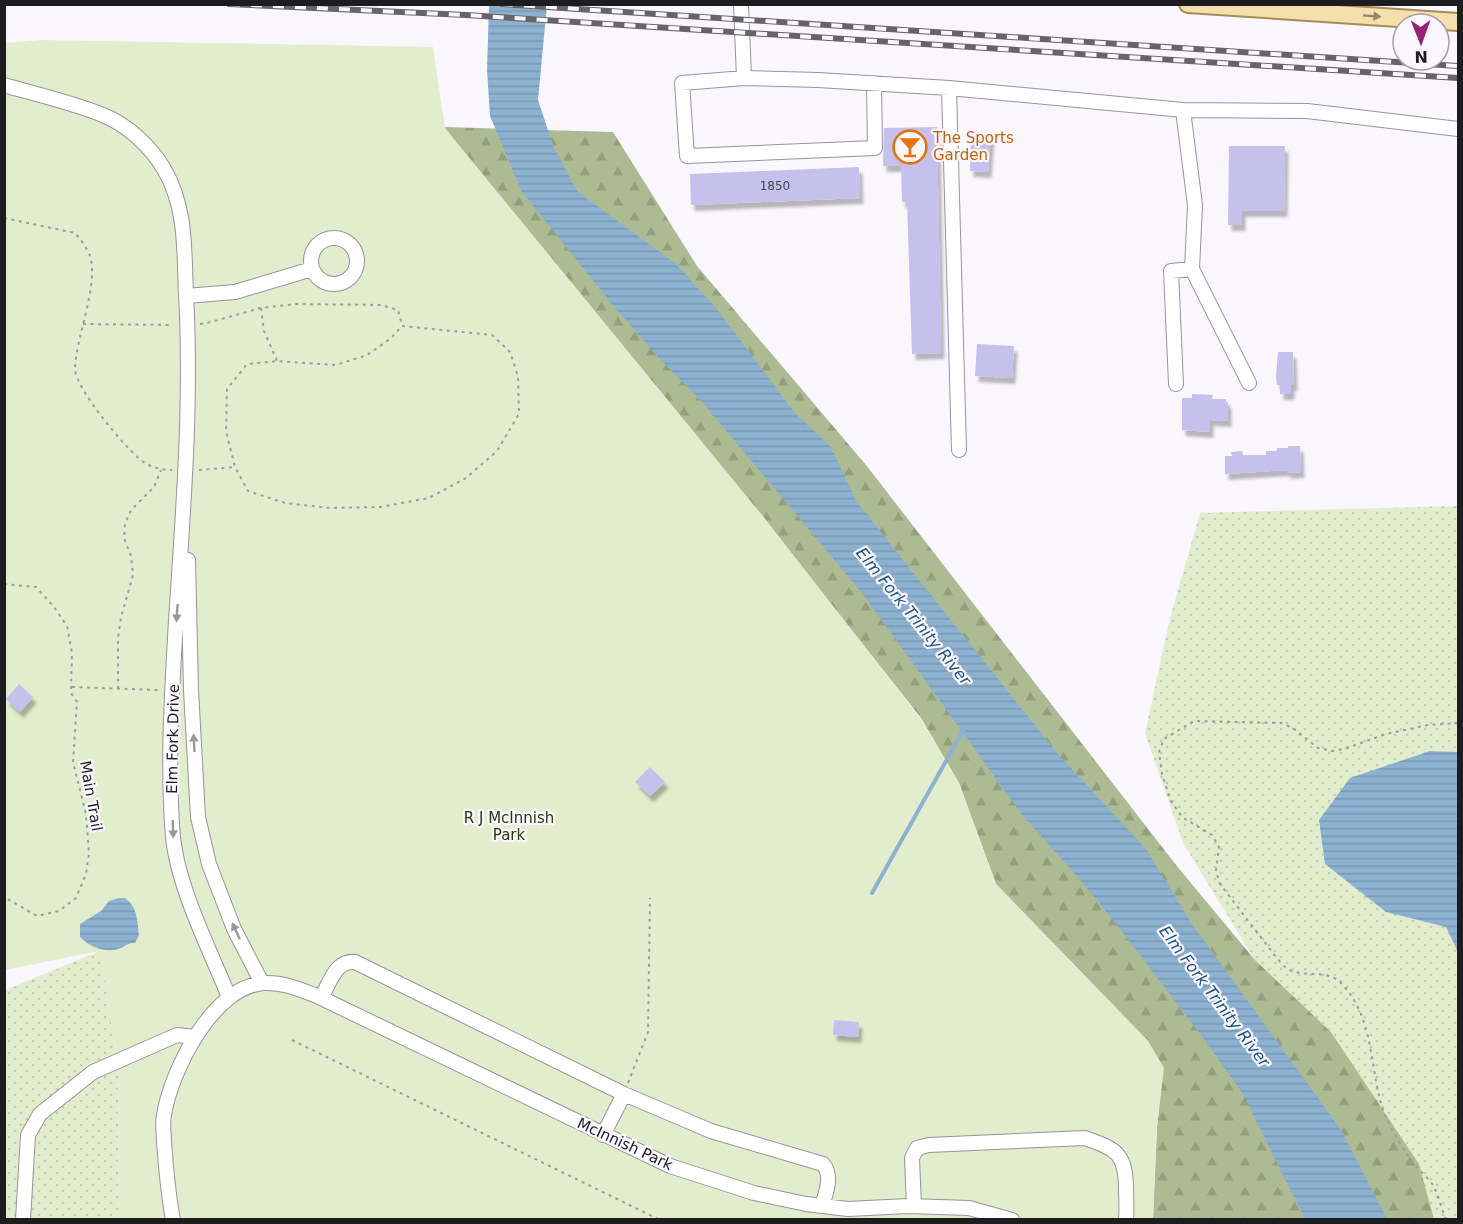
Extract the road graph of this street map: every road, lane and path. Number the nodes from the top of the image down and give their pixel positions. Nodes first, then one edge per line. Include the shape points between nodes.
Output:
1 (741, 4) edge
2 (1188, 4) edge
3 (1458, 22) edge
4 (744, 78) junction
5 (874, 83) junction
6 (4, 85) edge
7 (949, 88) junction
8 (1183, 110) junction
9 (1458, 129) edge
10 (4, 218) edge
11 (312, 269) dead end
12 (1192, 269) junction
13 (186, 296) junction
14 (261, 308) junction
15 (83, 324) junction
16 (188, 324) junction
17 (402, 326) junction
18 (277, 362) junction
19 (1249, 383) dead end
20 (1176, 384) dead end
21 (959, 450) dead end
22 (235, 467) junction
23 (161, 470) junction
24 (186, 471) junction
25 (4, 584) edge
26 (72, 687) junction
27 (118, 689) junction
28 (172, 691) junction
29 (1458, 723) edge
30 (4, 897) edge
31 (650, 898) dead end
32 (262, 983) junction
33 (229, 997) junction
34 (321, 998) junction
35 (195, 1037) junction
36 (292, 1040) dead end
37 (624, 1094) junction
38 (603, 1135) junction
39 (822, 1206) junction
40 (914, 1206) junction
41 (23, 1220) edge
42 (173, 1220) edge
43 (660, 1220) edge
44 (1012, 1220) edge
45 (1125, 1220) edge
46 (1446, 1220) edge

1 - 4 street
2 -> 3 main road
4 - 5 street
4 - 5 street via 682,83 687,156 874,148
5 - 7 street
6 - 13 street, Elm Fork Drive via 105,115 138,137 164,169 178,200
7 - 8 street
7 - 21 street
8 - 9 street via 1307,111
8 - 12 street via 1195,205
10 - 15 path via 75,233 81,239 91,259
11 - 13 street via 235,292
12 - 19 street
12 - 20 street via 1171,271
13 - 16 street, Elm Fork Drive
14 - 16 path via 207,323
14 - 17 path via 296,304 381,305 398,310
14 - 18 path via 264,331
15 - 16 path
15 - 23 path via 75,371 81,385 118,437 142,461
16 - 24 street, Elm Fork Drive
17 - 18 path via 367,355 336,365
17 - 22 path via 492,335 510,352 518,376 519,414 497,451 466,478 429,498 380,507 330,508 285,503 248,491
18 - 22 path via 247,364 226,389 226,431
22 - 24 path
23 - 24 path
23 - 27 path via 154,487 131,510 125,524 124,538 134,575 119,628
24 -> 28 street, Elm Fork Drive
32 -> 24 street, Elm Fork Drive via 234,929 208,864 198,818
25 - 26 path, Main Trail via 36,587 67,626
26 - 27 path
26 - 30 path, Main Trail via 76,702 73,762 86,814 86,874 76,898 59,911 37,916
27 - 28 path
28 -> 33 street, Elm Fork Drive via 173,839 182,878
29 - 46 path via 1386,734 1333,751 1318,748 1281,723 1194,721 1164,739 1159,752 1171,801 1182,817 1212,835 1219,847 1216,871 1220,885 1276,957 1286,968 1325,973 1340,981 1352,997 1362,1014 1380,1100 1389,1124 1432,1183
31 - 37 path via 648,1032
32 - 33 street
32 - 34 street, McInnish Park via 291,986
33 - 35 street via 213,1011
34 - 37 street via 339,966 346,961 355,962
34 - 38 street, McInnish Park
35 - 41 street via 177,1035 93,1072 40,1114 28,1135
35 - 42 street via 163,1117 166,1180
36 - 43 path
37 - 38 street
37 - 39 street via 711,1131 823,1164 829,1177
38 - 39 street, McInnish Park via 670,1166 754,1193
39 - 40 street, McInnish Park
40 - 44 street, McInnish Park via 969,1208
40 - 45 street via 912,1158 917,1148 1085,1138 1118,1154 1125,1167

